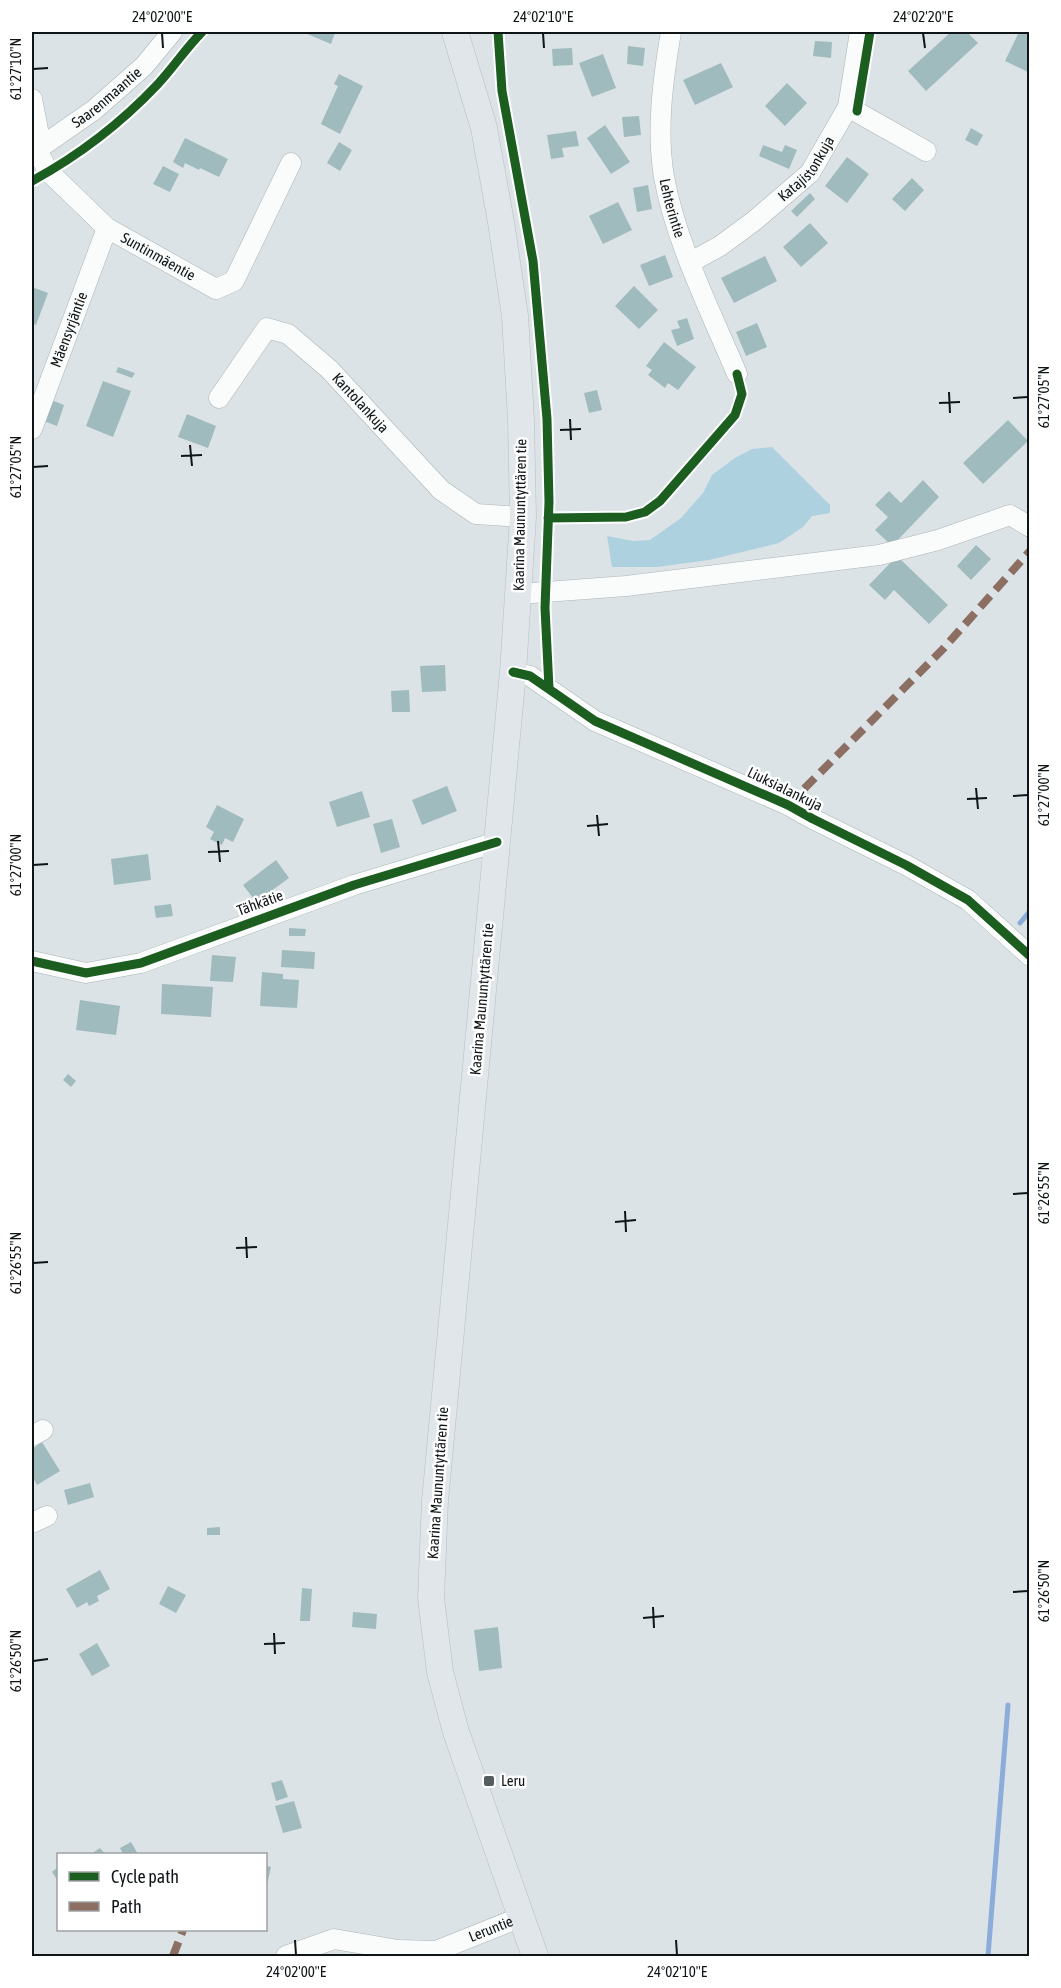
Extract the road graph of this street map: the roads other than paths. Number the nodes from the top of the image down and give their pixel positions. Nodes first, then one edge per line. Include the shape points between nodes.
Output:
1 (172, 32) edge
2 (455, 32) edge
3 (671, 32) edge
4 (860, 32) edge
5 (32, 99) edge
6 (848, 107) junction
7 (926, 151) dead end
8 (34, 152) edge
9 (291, 162) dead end
10 (107, 228) junction
11 (691, 262) junction
12 (736, 374) dead end
13 (219, 398) dead end
14 (32, 429) edge
15 (523, 517) junction
16 (1029, 527) edge
17 (519, 594) junction
18 (513, 672) junction
19 (496, 842) junction
20 (1029, 956) edge
21 (32, 962) edge
22 (521, 1917) junction
23 (286, 1956) edge
24 (535, 1956) edge

1 - 8 street, Saarenmaantie via 144,66 94,110
2 - 15 main road, Kaarina Maununtyttären tie via 484,128 515,316
3 - 11 street, Lehterintie via 660,139 674,219
4 - 6 street, Katajistonkuja
5 - 8 street via 38,129
6 - 7 street
6 - 11 street, Katajistonkuja via 810,173 754,221
8 - 10 street, Suntinmäentie via 48,171
9 - 10 street, Suntinmäentie via 234,281 216,289
10 - 14 street, Mäensyrjäntie
11 - 12 street, Lehterintie
13 - 15 street, Kantolankuja via 267,328 288,334 329,369 441,490 476,514
15 - 17 main road, Kaarina Maununtyttären tie
16 - 17 street via 1010,514 938,540 879,555 626,586
17 - 18 main road, Kaarina Maununtyttären tie
18 - 19 main road, Kaarina Maununtyttären tie
18 - 20 street, Liuksialankuja via 530,676 596,721 788,805 906,865 968,900
19 - 21 street, Tähkätie via 354,885 141,963 86,973
19 - 22 main road, Kaarina Maununtyttären tie via 435,1501 431,1598 440,1672 456,1732
22 - 23 street, Leruntie via 436,1951 398,1950 334,1939
22 - 24 main road, Kaarina Maununtyttären tie

